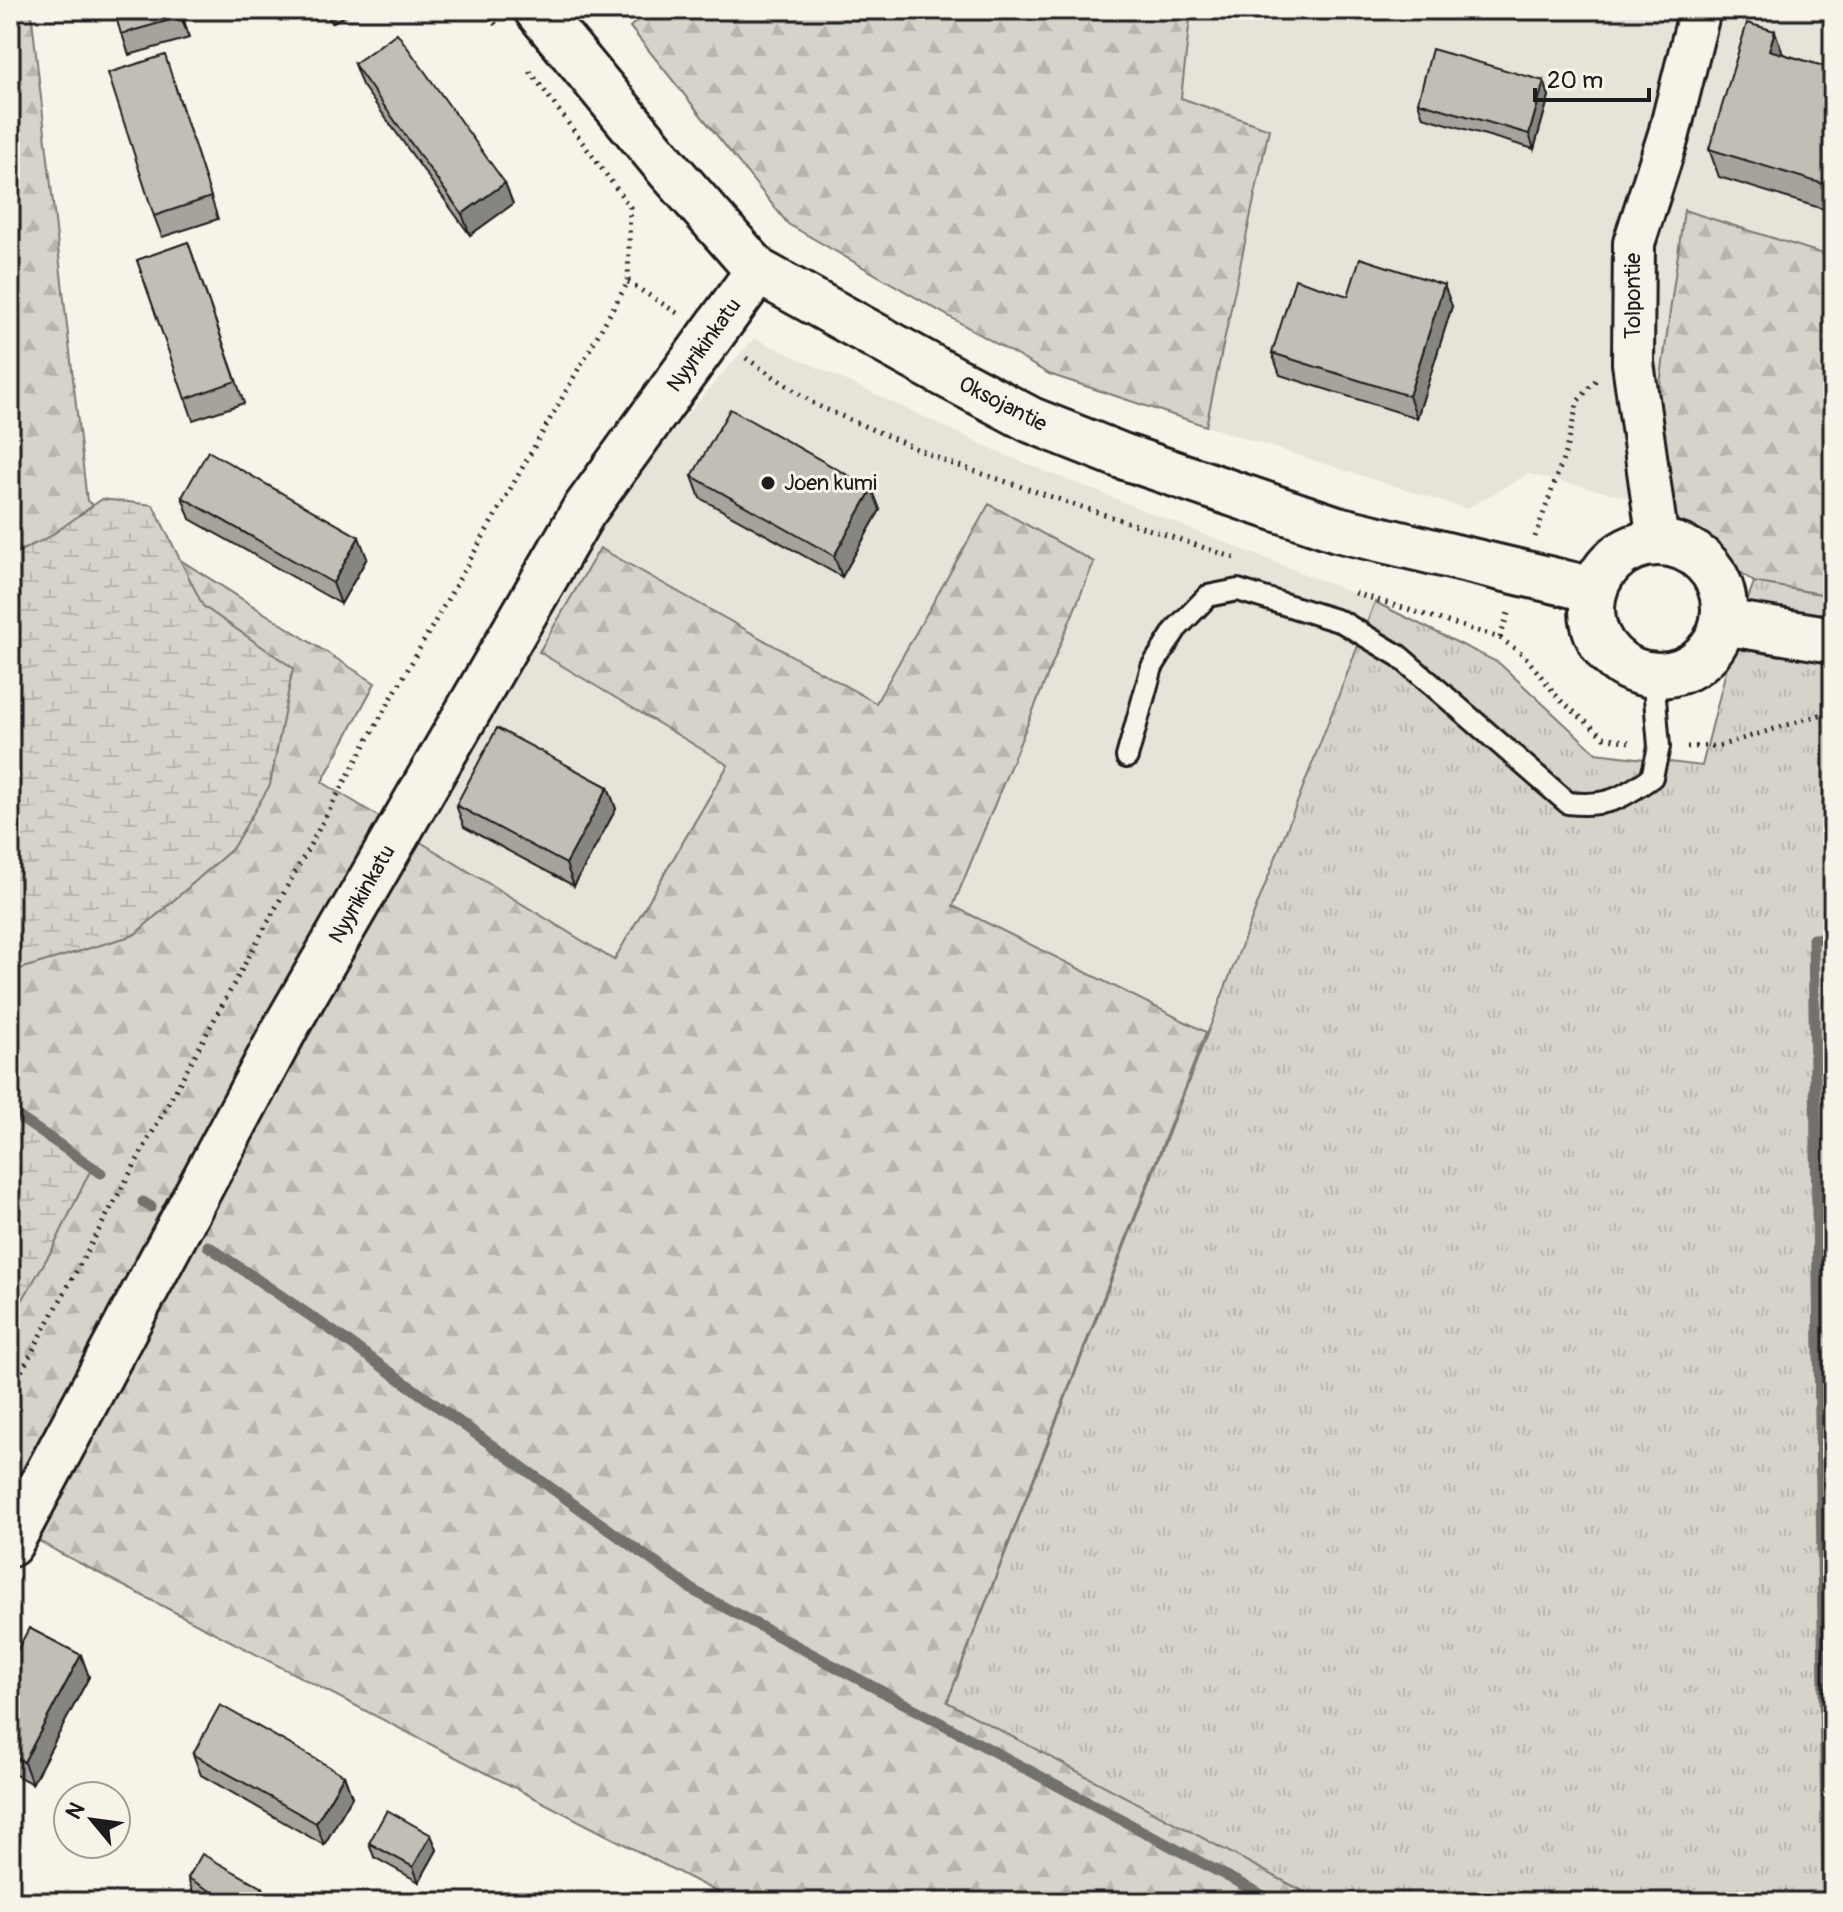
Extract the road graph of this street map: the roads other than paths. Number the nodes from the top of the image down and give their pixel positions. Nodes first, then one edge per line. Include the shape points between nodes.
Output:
1 (1700, 10) edge
2 (520, 22) edge
3 (758, 271) junction
4 (1658, 542) junction
5 (1594, 590) junction
6 (1723, 622) junction
7 (1833, 640) edge
8 (1653, 674) junction
9 (1127, 757) dead end
10 (10, 1544) edge

1 - 4 street, Tolpontie via 1634,243 1633,363
2 - 3 street, Oksojantie via 660,159
3 - 5 street, Oksojantie via 1031,420 1122,456 1337,529
3 - 10 street, Nyyrikinkatu via 575,525 287,1025
4 - 5 street via 1618,555
4 - 6 street via 1678,545 1710,567 1720,584
5 - 8 street via 1595,632 1606,651 1622,665
6 - 7 street
6 - 8 street via 1702,659 1684,670
8 - 9 lane via 1659,747 1652,777 1625,796 1594,806 1568,803 1399,656 1342,622 1238,590 1208,596 1176,629 1152,667

